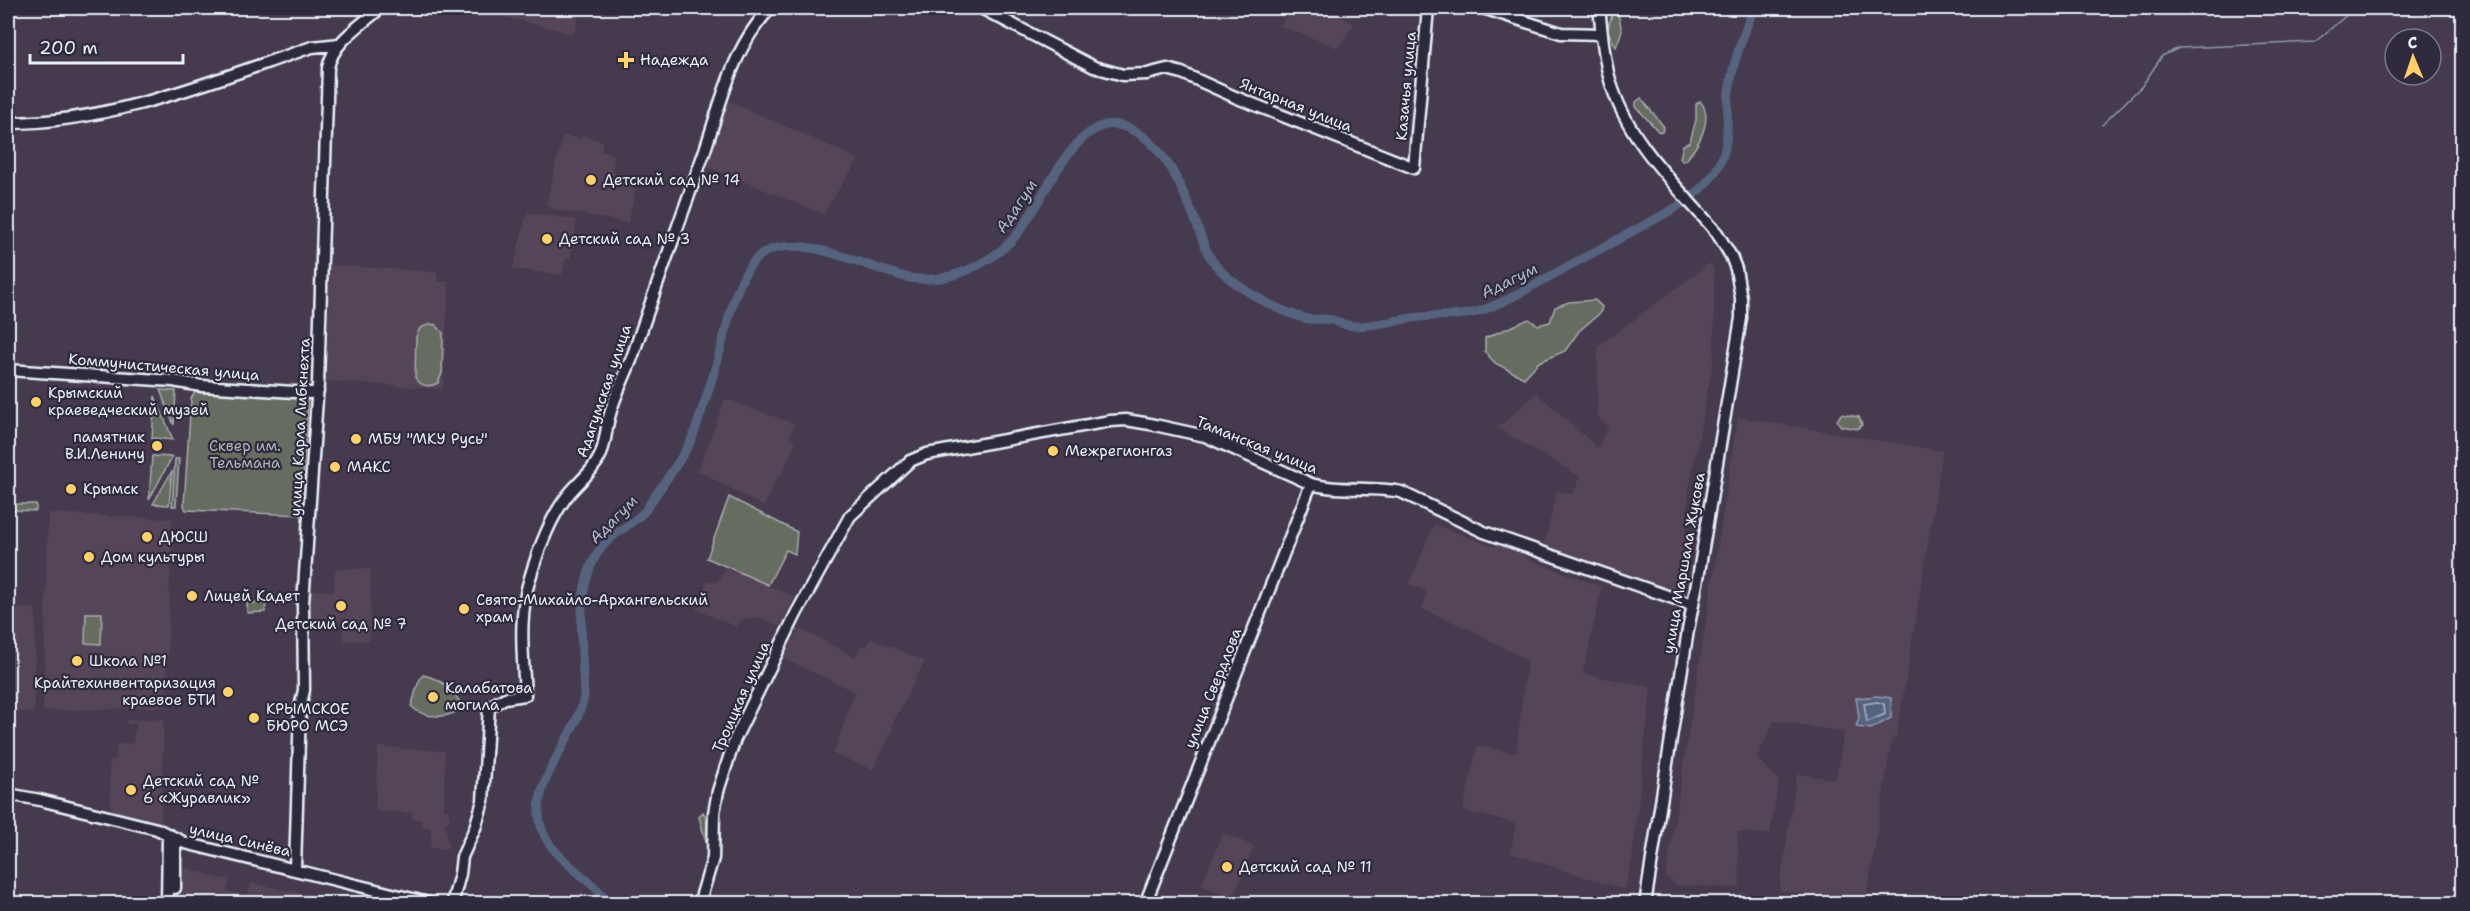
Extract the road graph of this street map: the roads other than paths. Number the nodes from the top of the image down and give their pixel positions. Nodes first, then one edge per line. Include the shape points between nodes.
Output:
1 (380, 8) edge
2 (771, 8) edge
3 (981, 8) edge
4 (1428, 8) edge
5 (1483, 8) edge
6 (1599, 8) edge
7 (1601, 34) junction
8 (340, 44) junction
9 (8, 123) edge
10 (1414, 168) joint
11 (8, 370) edge
12 (318, 392) junction
13 (1311, 484) junction
14 (850, 516) joint
15 (1693, 605) junction
16 (8, 794) edge
17 (172, 837) junction
18 (295, 868) junction
19 (167, 903) edge
20 (174, 903) edge
21 (433, 903) edge
22 (452, 903) edge
23 (699, 903) edge
24 (1145, 903) edge
25 (1645, 903) edge

1 - 8 main road, улица Карла Либкнехта
2 - 22 main road, Адагумская улица via 758,20 744,44 725,93 609,415 602,452 565,499 537,554 521,634 525,695 505,698 489,707 483,801 462,857
3 - 10 main road, Янтарная улица via 1094,67 1123,75 1167,69
4 - 10 main road, Казачья улица
5 - 7 main road via 1561,33
6 - 7 main road, улица Маршала Жукова
7 - 15 main road, улица Маршала Жукова via 1618,103 1636,136 1717,233 1736,269 1741,298
8 - 9 main road via 312,47 130,106 61,120
8 - 12 main road, улица Карла Либкнехта via 328,68
11 - 12 main road, Коммунистическая улица
12 - 18 main road, улица Карла Либкнехта via 303,603 304,690 300,708
13 - 14 main road, Таманская улица via 1204,436 1118,420 927,454 909,461
13 - 15 main road, Таманская улица via 1401,492 1484,532
13 - 24 main road, улица Свердлова
14 - 23 main road, Троицкая улица via 796,614 735,739 718,791 713,858
15 - 25 main road, улица Маршала Жукова
16 - 17 main road, улица Синёва via 146,826
17 - 18 main road, улица Синёва
17 - 19 main road
17 - 20 main road
18 - 21 main road, улица Синёва

